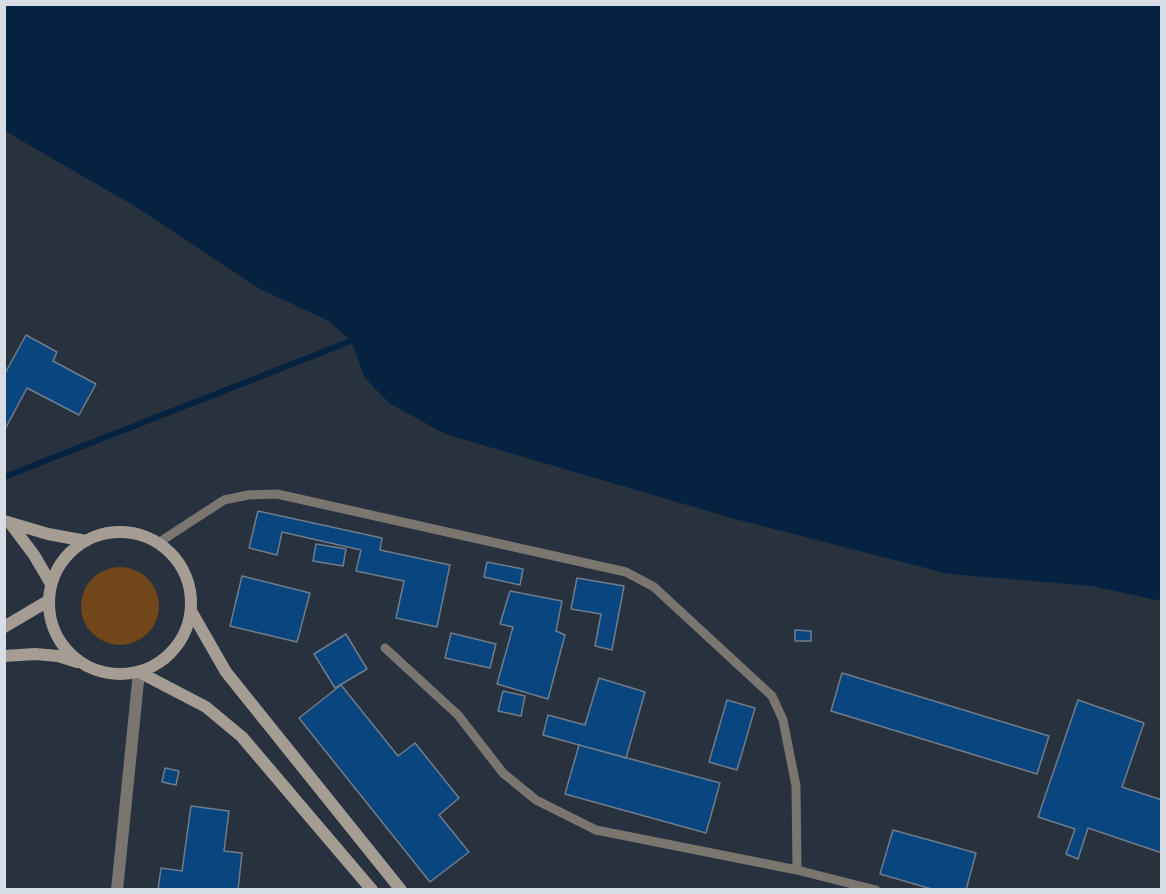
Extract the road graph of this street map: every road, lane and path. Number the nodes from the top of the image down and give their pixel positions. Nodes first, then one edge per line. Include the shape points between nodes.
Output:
1 (7, 522) edge
2 (86, 540) junction
3 (158, 543) junction
4 (51, 584) junction
5 (48, 602) junction
6 (191, 611) junction
7 (4, 627) edge
8 (385, 648) dead end
9 (4, 656) edge
10 (82, 664) junction
11 (139, 672) junction
12 (797, 870) junction
13 (117, 890) edge
14 (372, 890) edge
15 (401, 890) edge
16 (876, 890) edge

1 - 2 main road
1 - 4 main road
2 - 3 main road via 123,532
2 - 4 main road via 59,567
3 - 6 main road via 174,556 184,573 191,591
3 - 12 lane via 224,500 277,494 626,572 654,587 772,696 783,720 796,786
4 - 5 main road
5 - 7 main road
5 - 10 main road via 57,637
6 - 11 main road via 183,638 174,649 165,659
6 - 15 main road via 226,672
8 - 12 lane via 458,715 503,773 536,800 596,830
9 - 10 main road via 58,656
10 - 11 main road via 120,675
11 - 13 street
11 - 14 main road via 206,707 242,737
12 - 16 lane

